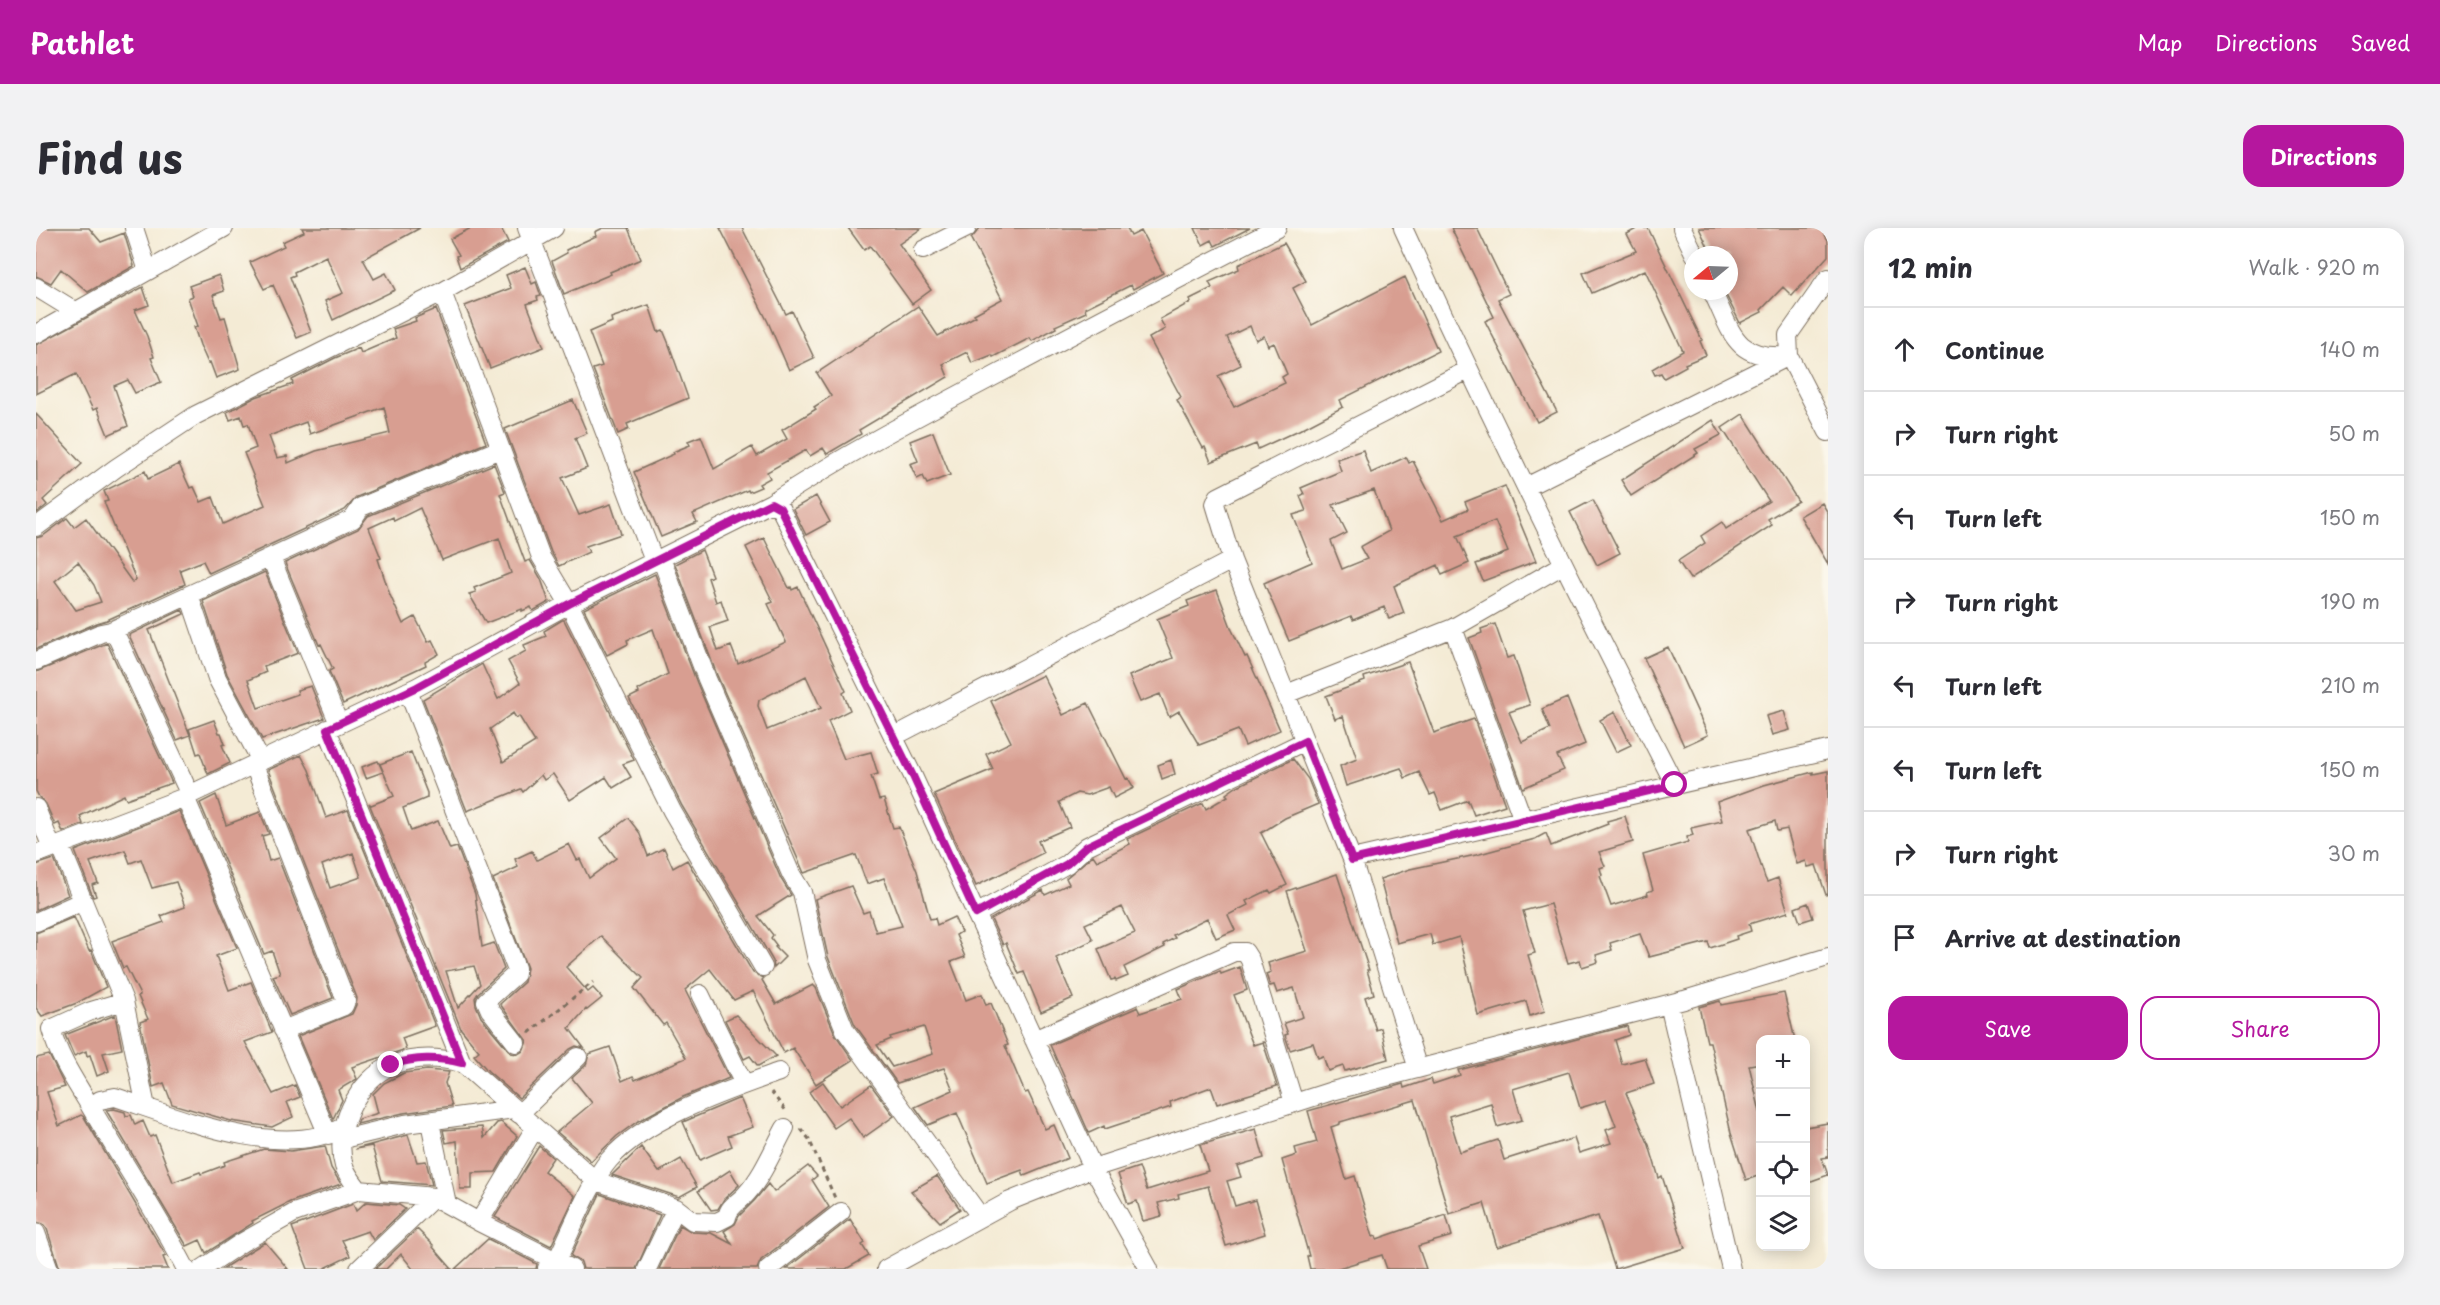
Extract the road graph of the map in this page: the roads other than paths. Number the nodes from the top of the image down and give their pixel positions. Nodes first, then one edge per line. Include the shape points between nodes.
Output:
1 (134, 228) edge
2 (224, 228) edge
3 (554, 228) edge
4 (967, 228) edge
5 (1277, 228) edge
6 (1403, 228) edge
7 (1682, 228) edge
8 (529, 234) edge
9 (1691, 246) edge
10 (923, 250) dead end
11 (148, 271) junction
12 (1828, 278) edge
13 (36, 287) edge
14 (441, 292) junction
15 (1716, 300) edge
16 (75, 311) junction
17 (36, 334) edge
18 (1789, 356) junction
19 (1468, 370) junction
20 (1828, 432) edge
21 (500, 449) junction
22 (1526, 487) junction
23 (771, 503) junction
24 (36, 526) edge
25 (271, 558) junction
26 (658, 559) junction
27 (1232, 560) junction
28 (1563, 566) junction
29 (189, 595) junction
30 (569, 604) junction
31 (1453, 628) junction
32 (111, 631) junction
33 (36, 661) edge
34 (408, 691) junction
35 (1286, 694) junction
36 (333, 726) junction
37 (893, 737) junction
38 (1305, 741) junction
39 (1828, 750) edge
40 (257, 763) junction
41 (1675, 785) junction
42 (188, 796) junction
43 (36, 808) edge
44 (1523, 820) junction
45 (50, 849) edge
46 (1352, 860) junction
47 (83, 901) junction
48 (976, 914) junction
49 (36, 922) edge
50 (1828, 957) edge
51 (763, 967) dead end
52 (700, 994) dead end
53 (124, 1001) junction
54 (1669, 1004) junction
55 (283, 1030) junction
56 (1034, 1040) junction
57 (516, 1043) road end
58 (578, 1057) dead end
59 (462, 1063) junction
60 (1418, 1069) junction
61 (779, 1072) dead end
62 (752, 1081) junction
63 (1294, 1103) junction
64 (91, 1107) junction
65 (147, 1107) junction
66 (517, 1112) junction
67 (430, 1122) junction
68 (791, 1123) road end
69 (535, 1128) junction
70 (338, 1134) junction
71 (1093, 1168) junction
72 (596, 1182) junction
73 (359, 1190) junction
74 (441, 1200) junction
75 (676, 1208) junction
76 (841, 1212) road end
77 (973, 1220) junction
78 (479, 1222) junction
79 (36, 1233) edge
80 (558, 1267) edge
81 (49, 1269) edge
82 (186, 1269) edge
83 (202, 1269) edge
84 (359, 1269) edge
85 (647, 1269) edge
86 (768, 1269) edge
87 (886, 1269) edge
88 (1149, 1269) edge
89 (1731, 1269) edge

1 - 11 street
2 - 11 street
3 - 8 street
4 - 10 street
5 - 23 street via 870,442
6 - 19 street
7 - 9 street
8 - 14 street
8 - 26 street
11 - 16 street
12 - 18 street via 1788,334
13 - 16 street
14 - 21 street
14 - 24 street via 196,415
15 - 18 street via 1738,344 1752,354
16 - 17 street
18 - 20 street
18 - 22 street
19 - 22 street
19 - 27 street via 1218,497 1216,511
21 - 25 street via 361,507 353,519
21 - 30 street via 541,557
22 - 28 street
23 - 26 street
23 - 37 street via 780,508
25 - 29 street
25 - 36 street
26 - 30 street
26 - 77 street via 802,892 817,960 845,1030
27 - 35 street
27 - 37 street
28 - 31 street
28 - 41 street
29 - 32 street
29 - 40 street via 217,678
30 - 34 street
30 - 51 street via 672,811
31 - 35 street
31 - 44 street
32 - 33 street
32 - 42 street via 116,634
34 - 36 street
34 - 57 street via 516,968 516,974 486,1000
35 - 38 street
36 - 40 street
36 - 59 street
37 - 48 street
38 - 46 street
38 - 48 street via 1087,846 1067,864
39 - 41 street
40 - 42 street
40 - 55 street via 346,1001 344,1006
41 - 44 street
42 - 45 street
42 - 55 street
43 - 45 street
44 - 46 street
45 - 47 street
46 - 60 street
47 - 49 street
47 - 53 street
48 - 56 street
50 - 54 street
52 - 62 street
53 - 64 street via 51,1029 62,1058
53 - 65 street
54 - 60 street
54 - 89 street
55 - 70 street
56 - 63 street via 1234,951 1245,952
56 - 71 street
58 - 66 street
59 - 66 street
59 - 70 street via 409,1059 378,1072 357,1093
60 - 63 street
61 - 62 street
62 - 72 street via 638,1135 609,1161
63 - 71 street
64 - 65 street via 115,1097
64 - 82 street
65 - 70 street via 219,1131 252,1136 304,1140
66 - 67 street
66 - 69 street
67 - 70 street
67 - 74 street
68 - 75 street via 747,1194 728,1209 727,1217 717,1222 693,1221
69 - 72 street
69 - 78 street
70 - 73 street via 343,1164
71 - 77 street
71 - 88 street
72 - 75 street
72 - 80 street
73 - 74 street
73 - 83 street via 294,1213
74 - 78 street
74 - 84 street
75 - 85 street
76 - 86 street
77 - 87 street
78 - 80 street
79 - 81 street

